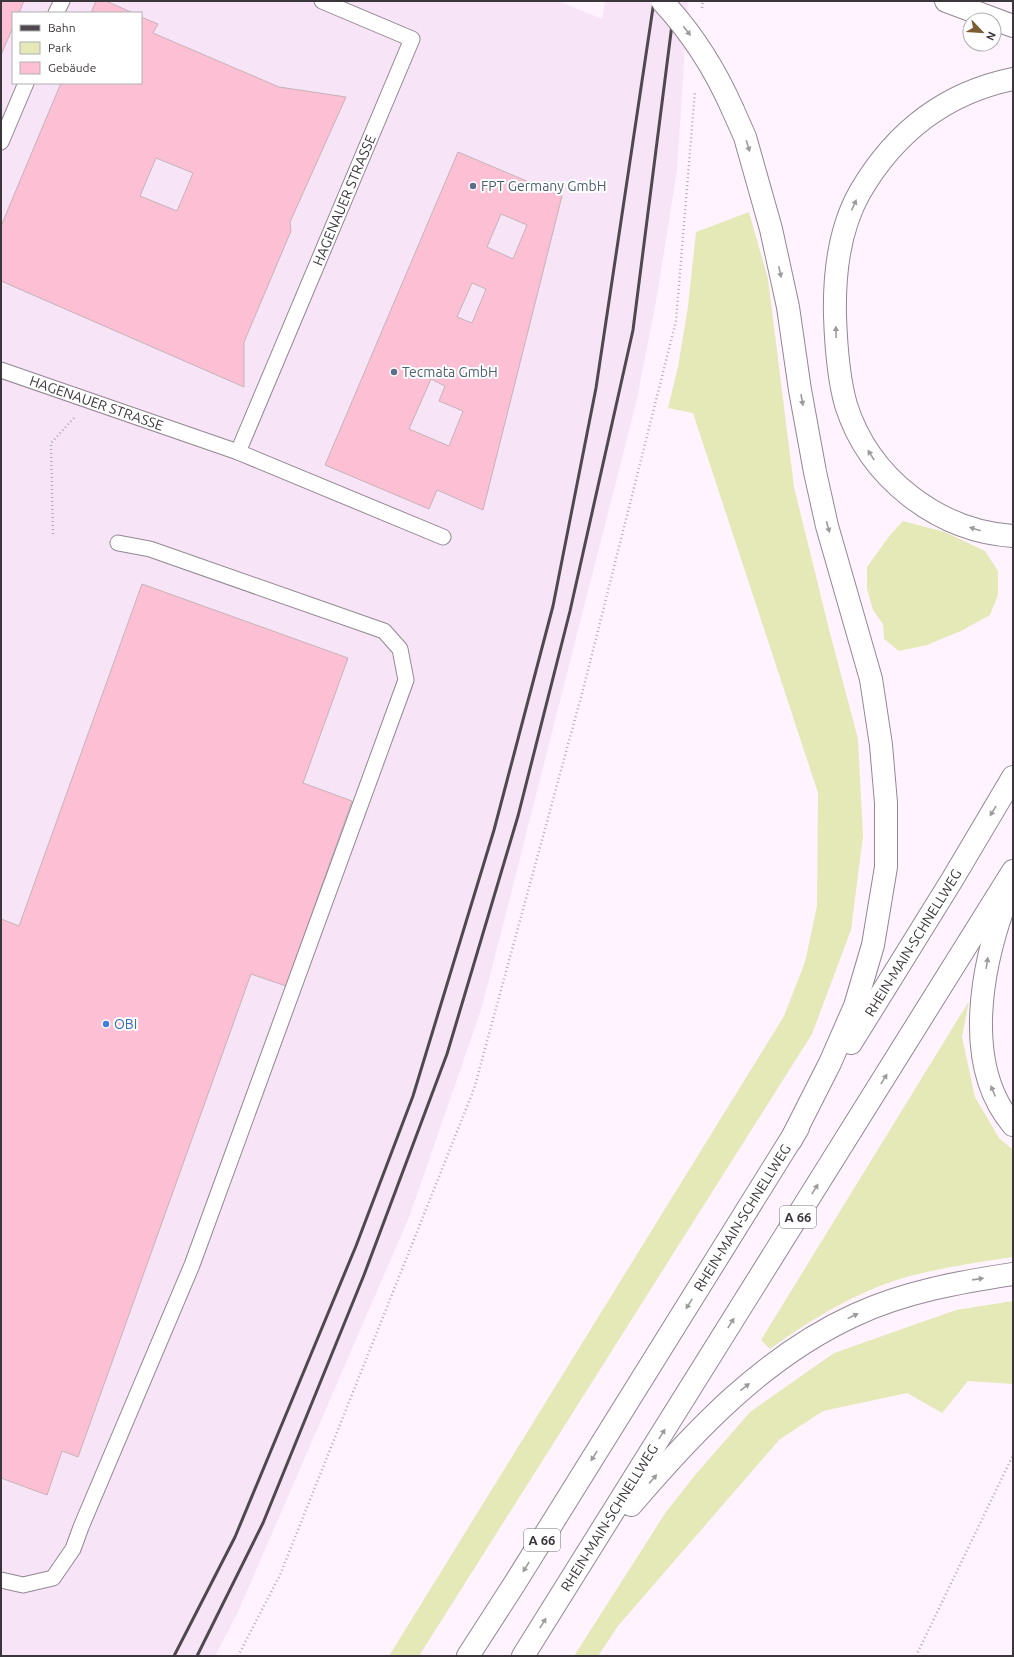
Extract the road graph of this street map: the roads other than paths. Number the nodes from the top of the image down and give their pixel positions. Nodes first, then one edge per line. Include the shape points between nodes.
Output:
1 (62, 1) edge
2 (322, 1) edge
3 (662, 1) edge
4 (946, 1) edge
5 (56, 12) edge
6 (1013, 26) edge
7 (1013, 79) edge
8 (26, 84) edge
9 (1, 142) edge
10 (1, 370) edge
11 (238, 452) junction
12 (1013, 536) edge
13 (443, 537) dead end
14 (118, 543) dead end
15 (1013, 777) edge
16 (1013, 871) edge
17 (1013, 883) edge
18 (1013, 1125) edge
19 (790, 1140) junction
20 (1013, 1274) edge
21 (582, 1562) junction
22 (1, 1580) edge
23 (468, 1656) edge
24 (523, 1656) edge

1 - 5 lane
2 - 11 lane, HAGENAUER STRASSE via 412,38
3 -> 19 highway, bridge via 705,54 745,137 771,229 788,307 814,472 871,679 882,744 886,803 886,867 873,945 855,1006 830,1063
4 - 6 highway
12 -> 7 highway via 979,530 939,515 917,502 891,480 872,457 846,406 836,337 835,290 839,252 848,220 860,193 896,142 920,120 945,104 995,83
8 - 9 lane
10 - 11 lane, HAGENAUER STRASSE
11 - 13 lane, HAGENAUER STRASSE
14 - 22 lane via 150,549 384,631 400,649 406,680 192,1265 73,1549 53,1578 23,1585
15 -> 19 highway, RHEIN-MAIN-SCHNELLWEG / A 66
21 -> 16 highway, RHEIN-MAIN-SCHNELLWEG / A 66
18 -> 17 highway via 997,1101 986,1074 982,1042 982,1008 989,955
19 -> 23 highway, RHEIN-MAIN-SCHNELLWEG / A 66 via 516,1583
21 -> 20 highway via 690,1438 738,1393 811,1338 856,1314 886,1303 970,1280
24 -> 21 highway, RHEIN-MAIN-SCHNELLWEG / A 66

